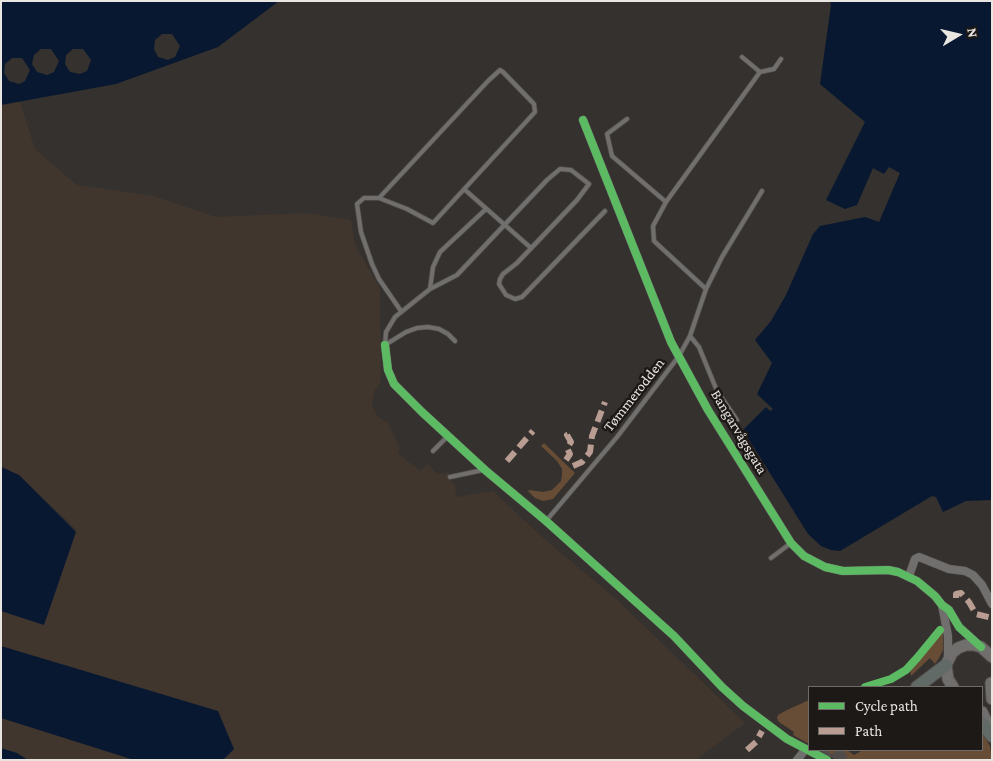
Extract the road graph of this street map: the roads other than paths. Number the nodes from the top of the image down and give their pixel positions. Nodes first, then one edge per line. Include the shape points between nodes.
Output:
1 (742, 57) dead end
2 (781, 59) dead end
3 (760, 72) junction
4 (627, 119) dead end
5 (583, 120) dead end
6 (464, 189) junction
7 (762, 191) dead end
8 (379, 198) junction
9 (666, 202) junction
10 (486, 209) junction
11 (605, 211) dead end
12 (505, 225) junction
13 (531, 248) junction
14 (430, 289) junction
15 (706, 289) junction
16 (401, 311) junction
17 (690, 336) junction
18 (455, 341) dead end
19 (385, 346) junction
20 (679, 356) junction
21 (737, 420) dead end
22 (448, 436) junction
23 (433, 452) dead end
24 (485, 470) junction
25 (450, 477) dead end
26 (546, 521) junction
27 (791, 543) junction
28 (771, 558) dead end
29 (909, 576) junction
30 (992, 604) edge
31 (942, 605) junction
32 (981, 647) junction
33 (992, 657) edge
34 (947, 663) junction
35 (992, 683) edge
36 (918, 686) edge
37 (952, 686) edge
38 (992, 699) edge
39 (983, 714) edge
40 (983, 724) edge
41 (992, 734) edge
42 (805, 750) junction
43 (797, 760) edge
44 (827, 760) edge

1 - 3 lane
2 - 3 lane via 774,69
3 - 9 lane
4 - 9 lane via 607,134 612,156
5 - 20 street, Bangarvågsgata
6 - 8 lane via 433,223
6 - 8 lane via 536,112 530,99 500,70
6 - 10 lane
7 - 15 lane, Tømmerodden
8 - 16 lane via 364,198 358,204 361,232 379,278
9 - 15 lane via 653,226 654,241
10 - 12 lane
10 - 14 lane via 440,252 432,267
11 - 13 lane via 522,297 509,298 500,288 500,279
12 - 13 lane
12 - 13 lane via 560,169 571,170 589,184
12 - 14 lane via 457,275
14 - 16 lane
15 - 17 lane, Tømmerodden
16 - 19 lane via 388,328
17 - 20 lane, Tømmerodden
17 - 21 lane via 699,347 717,391
18 - 19 lane via 439,329 428,327 406,332
19 - 22 street via 388,370 394,384
20 - 26 lane, Tømmerodden via 617,437
20 - 27 street, Bangarvågsgata via 708,410
22 - 23 lane
22 - 24 street
24 - 25 lane
24 - 26 street
26 - 42 street via 674,636 743,706
27 - 28 lane
27 - 29 street, Bangarvågsgata via 804,556 825,567 843,571 888,570
29 - 30 street via 919,557 965,571 982,585
29 - 31 street, Bangarvågsgata via 926,587
31 - 32 street, Bangarvågsgata via 959,627
31 - 34 street via 948,636
32 - 33 main road
32 - 34 main road via 958,648
34 - 36 highway
34 - 37 main road via 948,679
35 - 38 main road
39 - 41 main road
40 - 41 highway
42 - 43 street
42 - 44 street

